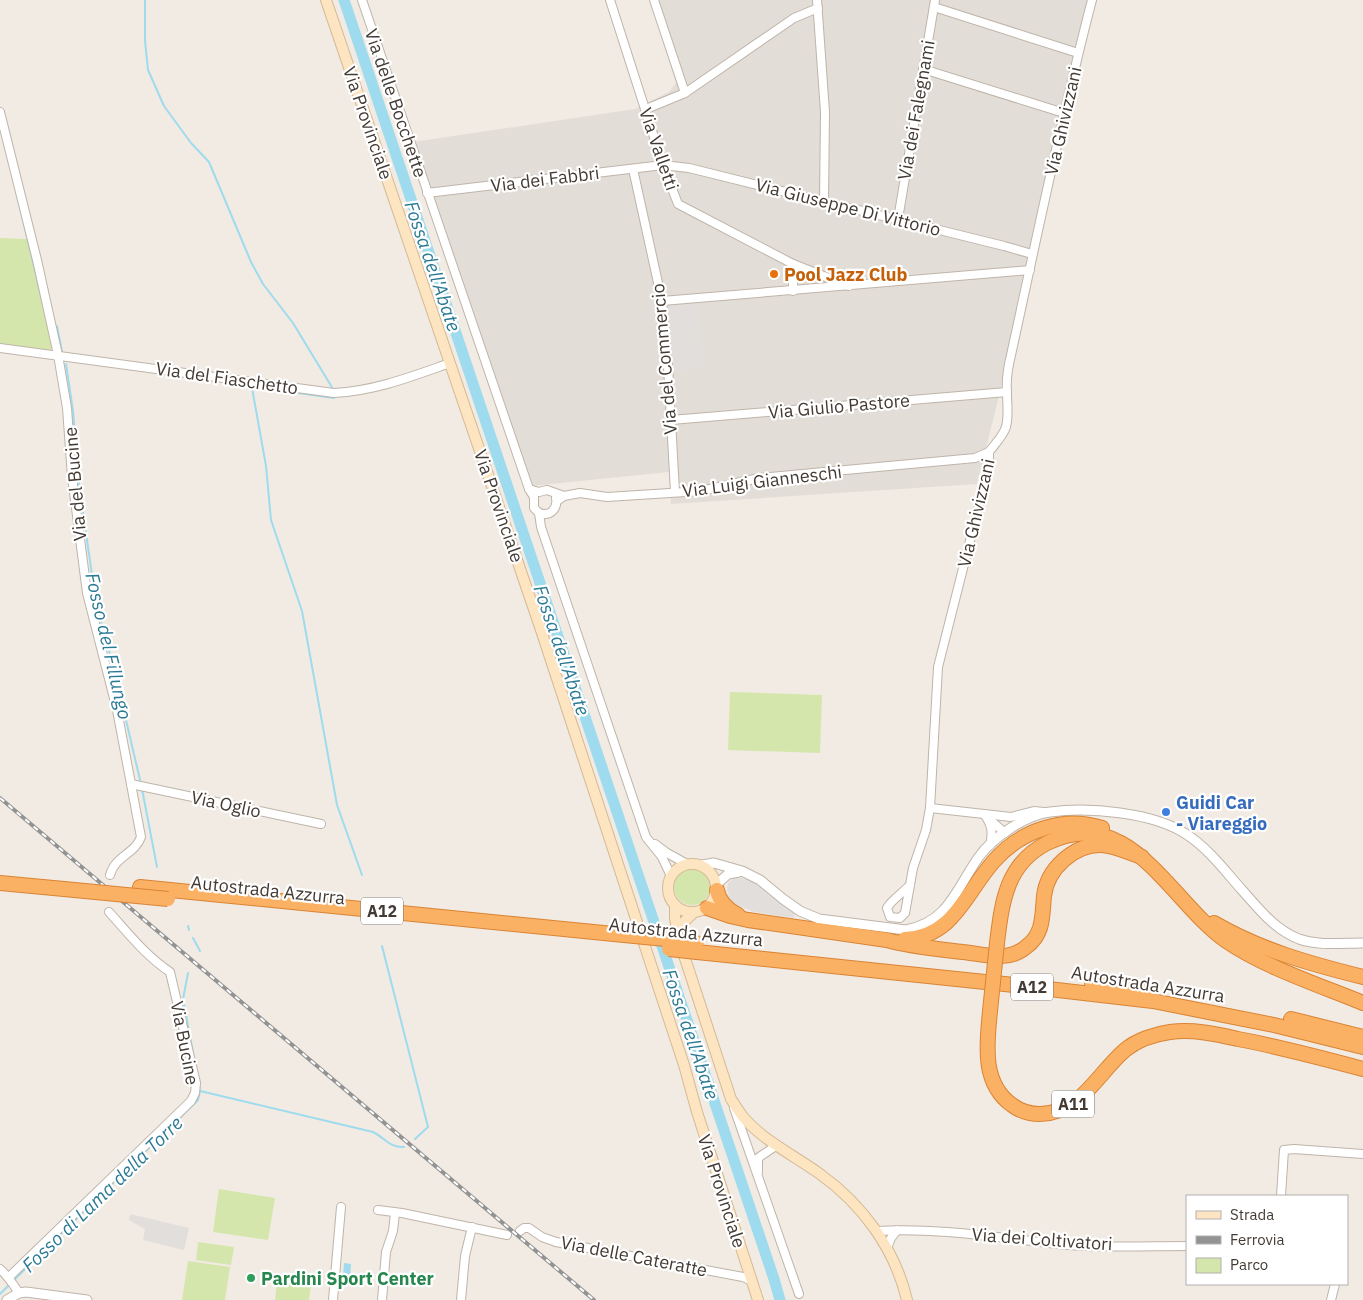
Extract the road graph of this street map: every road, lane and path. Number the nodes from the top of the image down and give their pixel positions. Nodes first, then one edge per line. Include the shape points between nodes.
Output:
1 (326, 0) edge
2 (362, 0) edge
3 (610, 0) edge
4 (654, 0) edge
5 (1092, 0) edge
6 (818, 4) edge
7 (934, 4) edge
8 (1078, 53) junction
9 (923, 69) junction
10 (685, 93) junction
11 (646, 109) junction
12 (0, 112) edge
13 (1064, 113) junction
14 (663, 165) junction
15 (633, 169) junction
16 (427, 193) junction
17 (824, 201) junction
18 (898, 219) junction
19 (1032, 254) junction
20 (794, 264) junction
21 (1030, 270) junction
22 (849, 286) junction
23 (793, 290) junction
24 (662, 301) junction
25 (0, 348) edge
26 (58, 355) junction
27 (450, 363) junction
28 (1007, 392) junction
29 (671, 420) junction
30 (989, 452) junction
31 (675, 492) junction
32 (536, 495) junction
33 (555, 498) junction
34 (543, 514) junction
35 (134, 785) junction
36 (930, 808) junction
37 (1046, 813) junction
38 (986, 815) junction
39 (322, 824) dead end
40 (1008, 830) junction
41 (646, 836) junction
42 (990, 845) junction
43 (1142, 857) junction
44 (688, 864) junction
45 (702, 865) junction
46 (742, 871) junction
47 (0, 873) edge
48 (110, 875) dead end
49 (671, 876) junction
50 (0, 883) edge
51 (61, 884) junction
52 (910, 884) dead end
53 (717, 887) junction
54 (676, 906) junction
55 (700, 910) junction
56 (1194, 911) junction
57 (109, 912) dead end
58 (748, 920) junction
59 (678, 936) junction
60 (625, 940) junction
61 (888, 940) junction
62 (1363, 943) edge
63 (697, 947) junction
64 (1363, 976) edge
65 (1363, 1003) edge
66 (1363, 1037) edge
67 (1363, 1047) edge
68 (1363, 1069) edge
69 (731, 1099) junction
70 (777, 1145) junction
71 (1363, 1154) edge
72 (758, 1178) junction
73 (1281, 1195) edge
74 (341, 1207) dead end
75 (378, 1210) dead end
76 (395, 1213) junction
77 (472, 1227) junction
78 (520, 1230) dead end
79 (897, 1230) junction
80 (877, 1231) junction
81 (507, 1235) dead end
82 (1186, 1246) edge
83 (887, 1248) junction
84 (0, 1269) edge
85 (752, 1280) junction
86 (13, 1285) junction
87 (1335, 1285) edge
88 (799, 1294) dead end
89 (7, 1300) edge
90 (87, 1300) edge
91 (333, 1300) edge
92 (382, 1300) edge
93 (461, 1300) edge
94 (758, 1300) edge
95 (907, 1300) edge
96 (1331, 1300) edge

1 - 27 main road, Via Provinciale
2 - 16 street, Via delle Bocchette
3 - 11 street, Via Valletti
4 - 10 street
5 - 8 street, Via Ghivizzani
6 - 10 street
6 - 17 street via 825,112
7 - 8 street
7 - 9 street, Via dei Falegnami
8 - 13 street, Via Ghivizzani
9 - 13 street
9 - 18 street, Via dei Falegnami
10 - 11 street
11 - 14 street, Via Valletti
12 - 26 street, Via del Bucine
13 - 19 street, Via Ghivizzani
14 - 15 street, Via dei Fabbri
14 - 17 street, Via Giuseppe Di Vittorio via 689,168
14 - 20 street, Via Valletti via 678,204
15 - 16 street, Via dei Fabbri
15 - 24 street, Via del Commercio
16 - 32 street, Via delle Bocchette via 530,489
17 - 18 street, Via Giuseppe Di Vittorio
18 - 19 street, Via Giuseppe Di Vittorio
19 - 21 street, Via Ghivizzani
20 - 22 street, Via Valletti
20 - 23 street
21 - 22 street
21 - 28 street, Via Ghivizzani via 1008,370
22 - 23 street
23 - 24 street
24 - 29 street, Via del Commercio
25 - 26 street, Via del Fiaschetto
26 - 27 street, Via del Fiaschetto via 334,393 354,392 402,380
26 - 35 street, Via del Bucine via 67,408 87,593
27 - 85 main road, Via Provinciale via 651,964
28 - 29 street, Via Giulio Pastore
28 - 30 street, Via Ghivizzani via 1006,428
29 - 31 street, Via del Commercio
30 - 31 street, Via Luigi Gianneschi via 975,458 759,478 701,491
30 - 36 street, Via Ghivizzani via 989,466 938,667
31 - 33 street, Via Luigi Gianneschi via 607,497 580,493
32 - 33 street via 546,490
32 - 34 street, Via delle Bocchette via 534,508
33 - 34 street via 553,512
34 - 41 street, Via delle Bocchette via 541,527
35 - 39 street, Via Oglio
35 - 48 street, Via del Bucine via 141,836 139,843 112,866
36 - 38 street
36 - 52 street, Via Ghivizzani
37 - 38 street via 1034,811 1011,817
37 - 40 street
37 - 62 street via 1099,810 1158,821 1200,844 1277,927 1301,940 1326,944
38 - 40 street via 1006,820
38 - 42 street via 993,831
40 - 42 street
41 - 44 street
41 - 49 street
42 - 46 street via 942,914 919,928 906,930 819,919 800,911 760,880
43 - 56 highway
43 - 61 highway via 1124,838 1090,825 1064,824 1036,831 1017,840 999,855 942,927 922,937
43 - 61 highway via 1097,845 1080,849 1065,858 1047,883 1039,931 1031,943 1017,952 998,956
43 - 68 highway, A11, bridge via 1116,840 1085,833 1060,838 1036,850 1018,867 1002,903 988,1057 992,1082 1010,1104 1034,1114 1054,1112 1071,1105 1127,1049 1147,1038 1170,1032 1214,1034
44 - 45 main road
44 - 49 main road
45 - 46 street via 714,863
45 - 53 main road via 714,876
46 - 53 street via 728,874
47 - 51 highway, Autostrada Azzurra / A12
49 - 54 main road via 668,888
50 - 51 highway, Autostrada Azzurra / A12
51 - 60 highway, Autostrada Azzurra / A12, bridge via 168,899
51 - 60 highway, Autostrada Azzurra / A12 via 140,887
53 - 55 main road via 715,897
53 - 58 highway via 718,897 732,912
54 - 55 main road via 681,910
54 - 59 main road
55 - 58 highway
55 - 59 main road via 680,926
56 - 64 highway via 1268,948 1310,964
56 - 65 highway via 1215,932 1242,951
57 - 86 street, Via Bucine via 158,964 170,972 196,1083 195,1093 191,1101
58 - 61 highway
59 - 69 main road
60 - 63 highway, Autostrada Azzurra / A12, bridge
63 - 66 highway, Autostrada Azzurra / A12 via 1122,987 1243,1009
63 - 67 highway, Autostrada Azzurra / A12 via 1143,1000 1274,1025
69 - 70 main road via 749,1123
69 - 72 street
70 - 72 street via 758,1158
70 - 80 main road via 822,1175
71 - 73 street via 1284,1150
72 - 88 street
74 - 91 street
75 - 76 street
76 - 77 street
76 - 92 street via 386,1252
77 - 81 street
77 - 93 street via 464,1256
78 - 85 street, Via delle Cateratte via 529,1228 542,1237 562,1243
79 - 80 street, Via dei Coltivatori
79 - 82 street, Via dei Coltivatori via 1070,1245
79 - 83 street
80 - 83 main road
83 - 95 main road
84 - 86 street
85 - 94 main road, Via Provinciale
86 - 89 street
86 - 90 street via 34,1292
87 - 96 street

